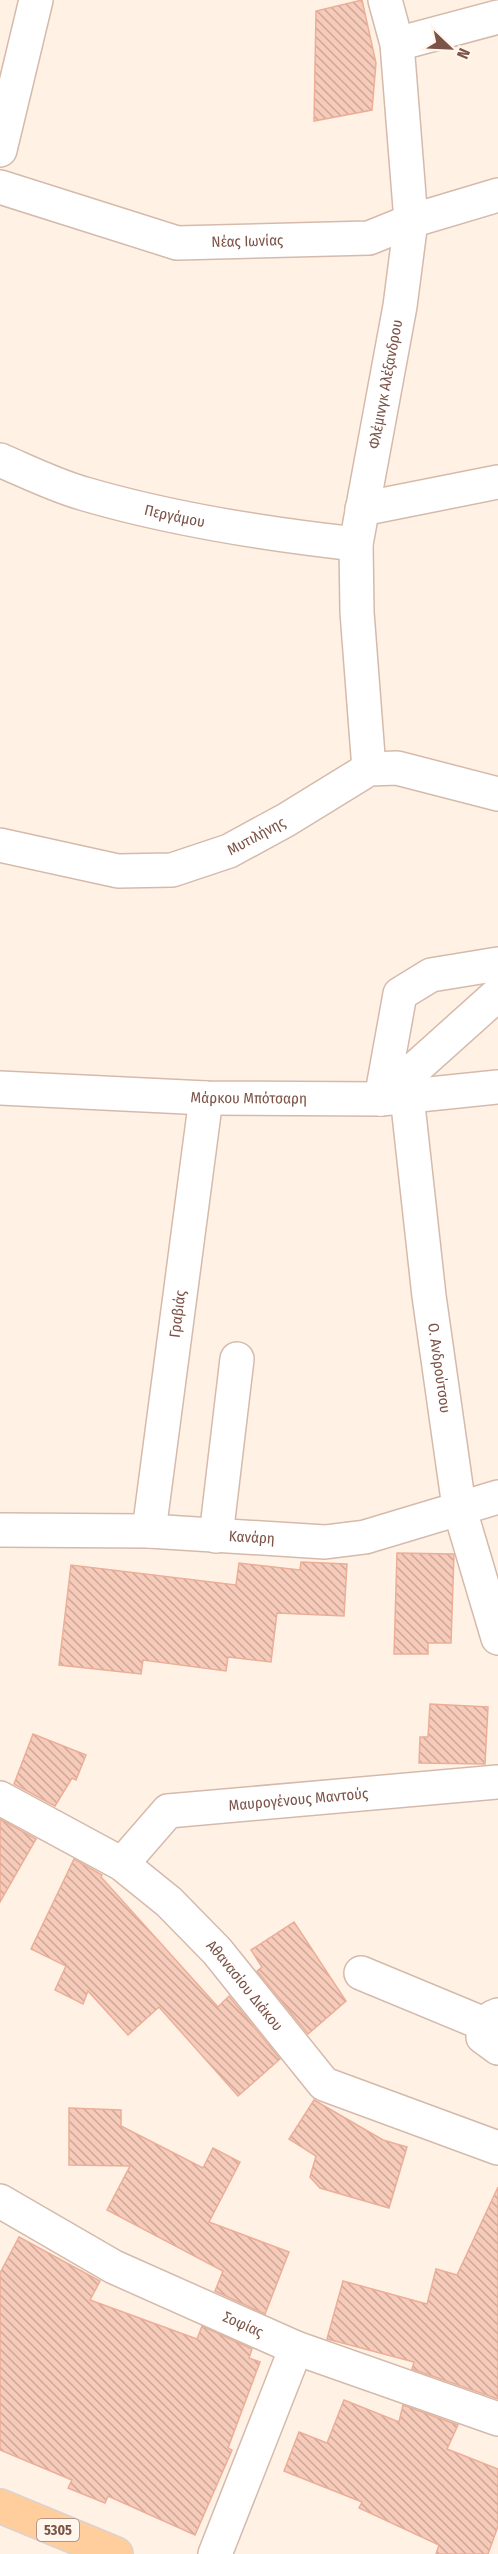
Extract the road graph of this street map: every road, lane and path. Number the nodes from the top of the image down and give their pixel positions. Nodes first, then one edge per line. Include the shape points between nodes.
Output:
1 (36, 0) edge
2 (385, 0) edge
3 (498, 17) edge
4 (398, 45) junction
5 (0, 150) edge
6 (0, 187) edge
7 (498, 195) edge
8 (411, 221) junction
9 (0, 460) edge
10 (498, 482) edge
11 (362, 509) junction
12 (356, 544) junction
13 (369, 769) junction
14 (498, 794) edge
15 (0, 845) edge
16 (498, 964) edge
17 (498, 994) edge
18 (498, 1087) edge
19 (0, 1088) edge
20 (394, 1097) junction
21 (206, 1098) junction
22 (237, 1359) dead end
23 (498, 1497) edge
24 (459, 1507) junction
25 (0, 1530) edge
26 (149, 1531) junction
27 (216, 1536) junction
28 (498, 1638) edge
29 (498, 1782) edge
30 (0, 1798) edge
31 (122, 1864) junction
32 (361, 1973) dead end
33 (493, 2029) edge
34 (498, 2148) edge
35 (0, 2201) edge
36 (296, 2348) junction
37 (498, 2419) edge
38 (0, 2506) edge
39 (116, 2554) edge
40 (215, 2554) edge

1 - 5 street
2 - 4 street, Φλέμινγκ Αλέξανδρου
3 - 4 street
4 - 8 street, Φλέμινγκ Αλέξανδρου
6 - 8 street, Νέας Ιωνίας via 177,243 369,238
7 - 8 street, Νέας Ιωνίας
8 - 11 street, Φλέμινγκ Αλέξανδρου via 400,306
9 - 12 street, Περγάμου via 83,494 182,518 274,535
10 - 11 street
11 - 12 street, Φλέμινγκ Αλέξανδρου
12 - 13 street, Φλέμινγκ Αλέξανδρου
13 - 14 street via 397,768
13 - 15 street, Mυτιλήνης via 229,851 172,870 118,871
16 - 20 street, Ο. Ανδρούτσου via 431,975 400,994
17 - 20 street
18 - 20 street, Μάρκου Μπότσαρη
19 - 21 street, Μάρκου Μπότσαρη
20 - 21 street, Μάρκου Μπότσαρη
20 - 24 street, Ο. Ανδρούτσου via 429,1296
21 - 26 street, Γραβιάς
22 - 27 street
23 - 24 street, Κανάρη
24 - 27 street, Κανάρη via 365,1537 325,1542
24 - 28 street, Ο. Ανδρούτσου
25 - 26 street, Κανάρη
26 - 27 street, Κανάρη
29 - 31 street, Μαυρογένους Μαντούς via 168,1811
30 - 31 street, Αθανασίου Διάκου
31 - 34 street, Αθανασίου Διάκου via 169,1902 217,1951 324,2084
32 - 33 street
35 - 36 street, Σοφίας via 114,2267
36 - 37 street, Σοφίας
36 - 40 street
38 - 39 main road, 5305

